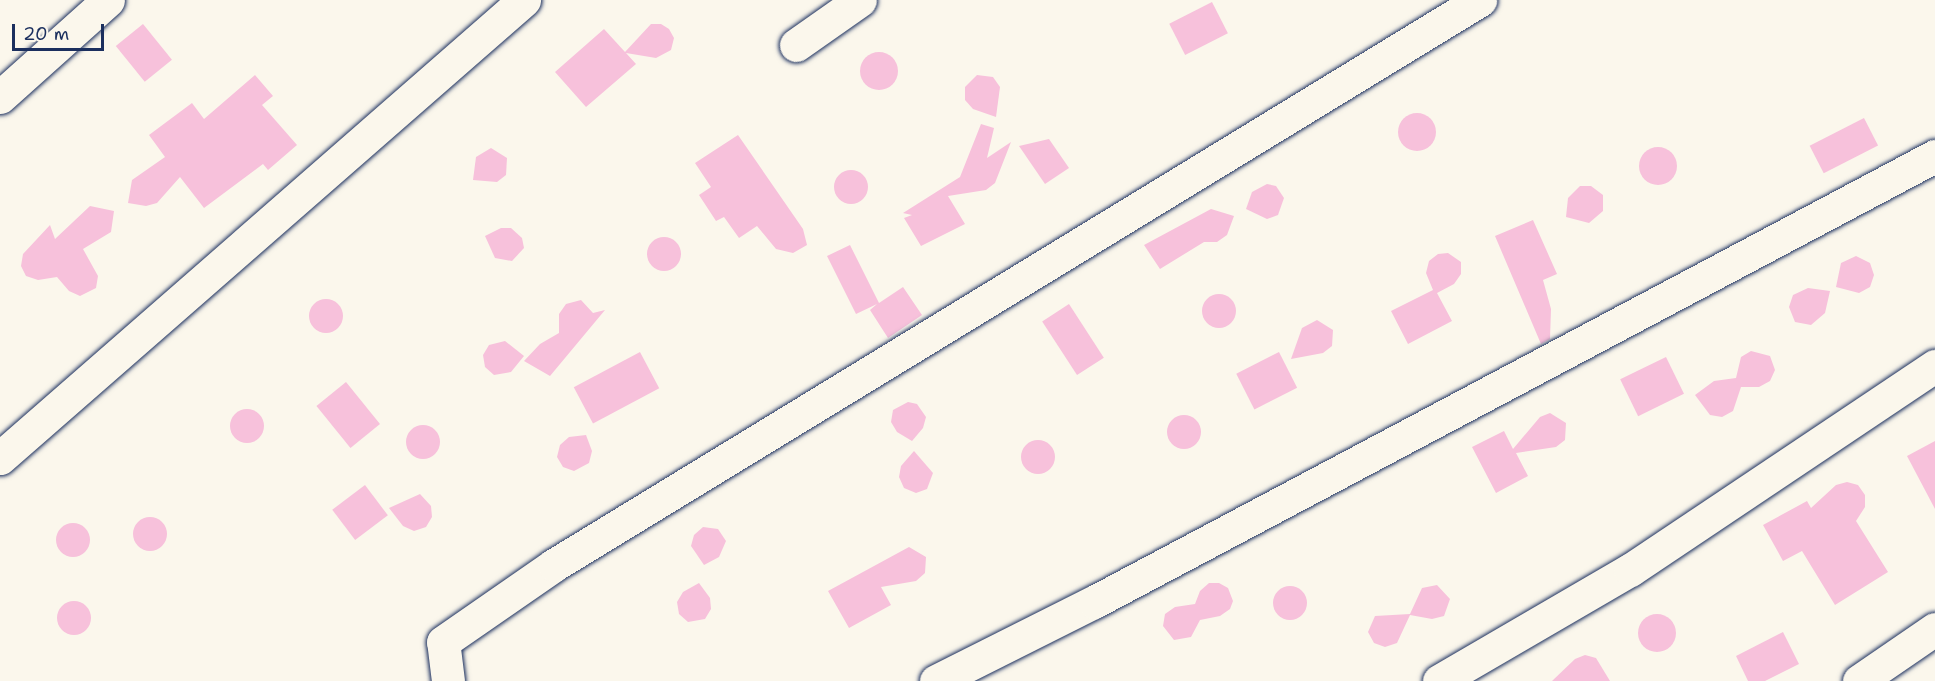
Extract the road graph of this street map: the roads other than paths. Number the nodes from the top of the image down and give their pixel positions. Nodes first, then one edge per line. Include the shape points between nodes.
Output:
1 (108, 0) edge
2 (524, 0) edge
3 (860, 0) edge
4 (1480, 0) edge
5 (796, 45) dead end
6 (0, 97) edge
7 (1935, 156) edge
8 (1935, 366) edge
9 (0, 458) edge
10 (1935, 629) edge
11 (448, 681) edge
12 (936, 681) edge
13 (1439, 681) edge
14 (1858, 681) edge

1 - 6 street
2 - 9 street
3 - 5 street
4 - 11 street via 554,565 443,642
7 - 12 street via 1209,542
8 - 13 street via 1630,570
10 - 14 street

